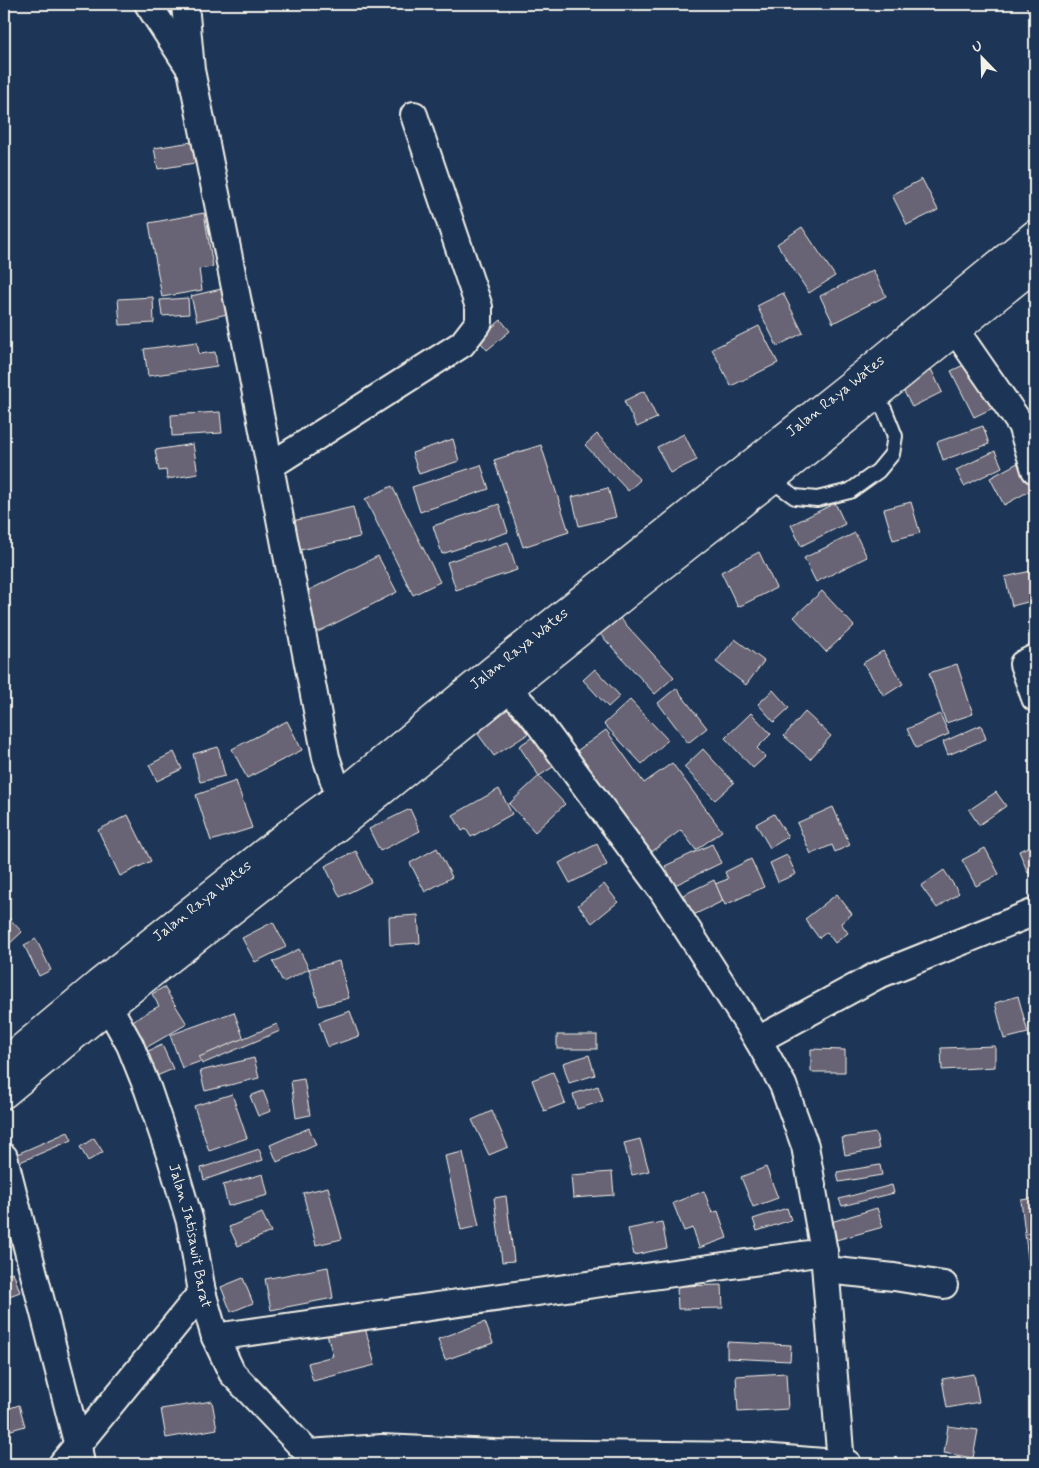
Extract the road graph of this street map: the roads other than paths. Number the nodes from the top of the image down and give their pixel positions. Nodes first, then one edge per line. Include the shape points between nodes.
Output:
1 (148, 4) edge
2 (185, 4) edge
3 (191, 70) junction
4 (414, 115) dead end
5 (1035, 234) edge
6 (1035, 266) edge
7 (956, 330) junction
8 (876, 395) junction
9 (270, 466) junction
10 (1035, 470) edge
11 (771, 480) junction
12 (1035, 658) edge
13 (509, 690) junction
14 (1035, 698) edge
15 (339, 796) junction
16 (1035, 912) edge
17 (101, 998) junction
18 (758, 1040) junction
19 (4, 1063) edge
20 (4, 1094) edge
21 (4, 1157) edge
22 (825, 1261) junction
23 (944, 1285) dead end
24 (202, 1292) junction
25 (215, 1337) junction
26 (74, 1458) edge
27 (312, 1459) edge
28 (593, 1459) edge
29 (841, 1464) edge
30 (848, 1464) edge

1 - 3 street
2 - 3 street
3 - 9 street
4 - 9 street via 479,308 479,322 462,344
5 - 15 highway, Jalan Raya Wates
6 - 7 highway, Jalan Raya Wates
7 - 8 highway, Jalan Raya Wates
7 - 10 street via 1020,425
8 - 11 highway, Jalan Raya Wates
8 - 11 lane via 895,436 892,454 878,471 850,491 817,499 795,497
9 - 15 street via 326,757
11 - 13 highway, Jalan Raya Wates
12 - 14 street via 1023,664
13 - 17 highway, Jalan Raya Wates
13 - 18 street via 534,718 662,890
15 - 17 highway, Jalan Raya Wates via 287,835
16 - 18 street via 876,976
17 - 19 highway, Jalan Raya Wates
17 - 20 highway, Jalan Raya Wates
17 - 24 street, Jalan Jatisawit Barat via 130,1045 148,1090 190,1222
18 - 22 street via 783,1085 805,1146
21 - 26 street
22 - 23 street
22 - 25 street
22 - 29 street
24 - 25 street, Jalan Jatisawit Barat
24 - 26 street
25 - 27 street, Jalan Jatisawit Barat via 232,1373
27 - 28 street via 382,1448
28 - 29 street via 750,1456
29 - 30 street

